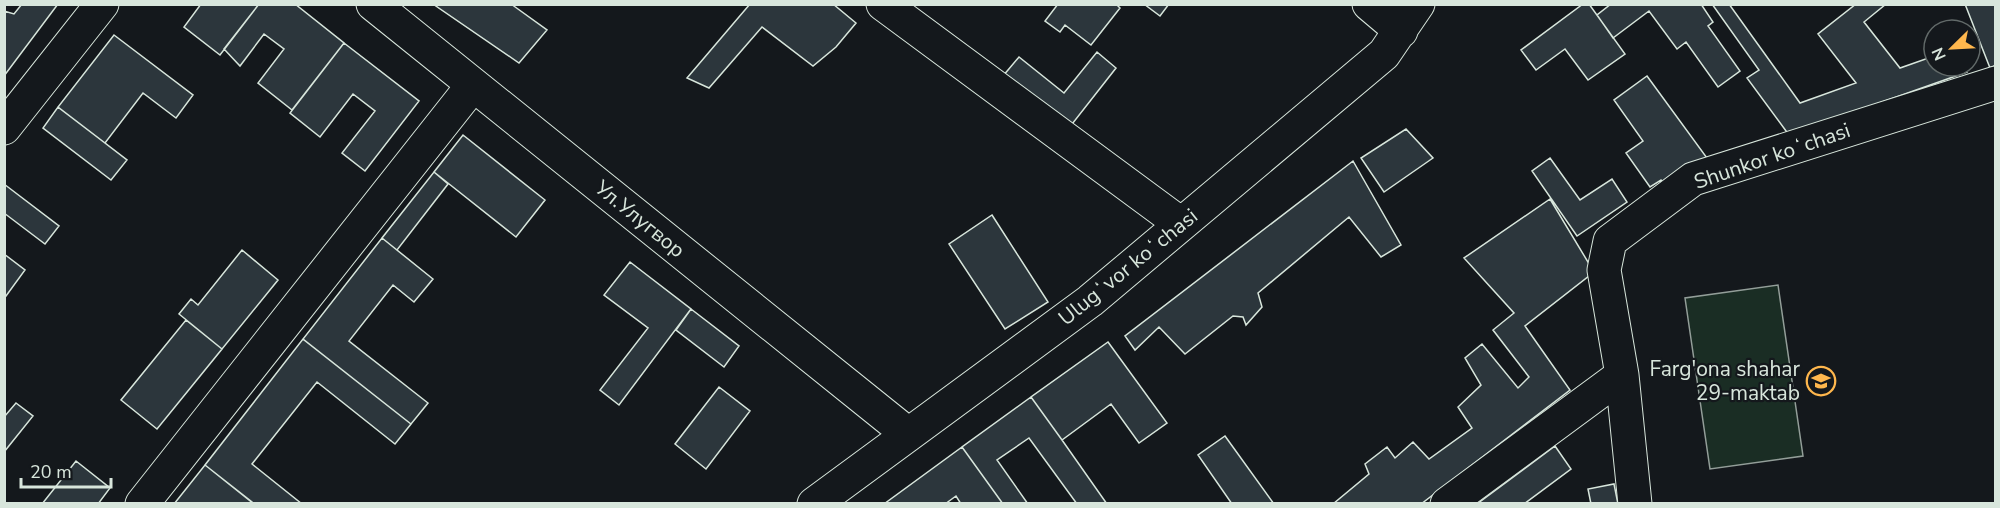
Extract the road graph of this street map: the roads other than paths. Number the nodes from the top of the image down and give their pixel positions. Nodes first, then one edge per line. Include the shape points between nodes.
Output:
1 (102, 4) edge
2 (373, 4) edge
3 (883, 4) edge
4 (1369, 4) edge
5 (1410, 18) edge
6 (1995, 83) edge
7 (473, 85) junction
8 (4, 128) edge
9 (1181, 225) junction
10 (1622, 375) junction
11 (908, 434) junction
12 (142, 504) edge
13 (814, 504) edge
14 (1447, 504) edge
15 (1635, 504) edge

1 - 8 street
2 - 7 street, Ул.Улугвор
3 - 9 street
4 - 5 street
5 - 9 street, Ulugʻvor koʻchasi via 1384,54
6 - 10 street, Shunkor koʻchasi via 1693,179 1610,241 1604,270
7 - 11 street, Ул.Улугвор
7 - 12 street
9 - 11 street, Ulugʻvor koʻchasi via 1090,301
10 - 14 street
10 - 15 street, Shunkor koʻchasi
11 - 13 street, Ulugʻvor koʻchasi

